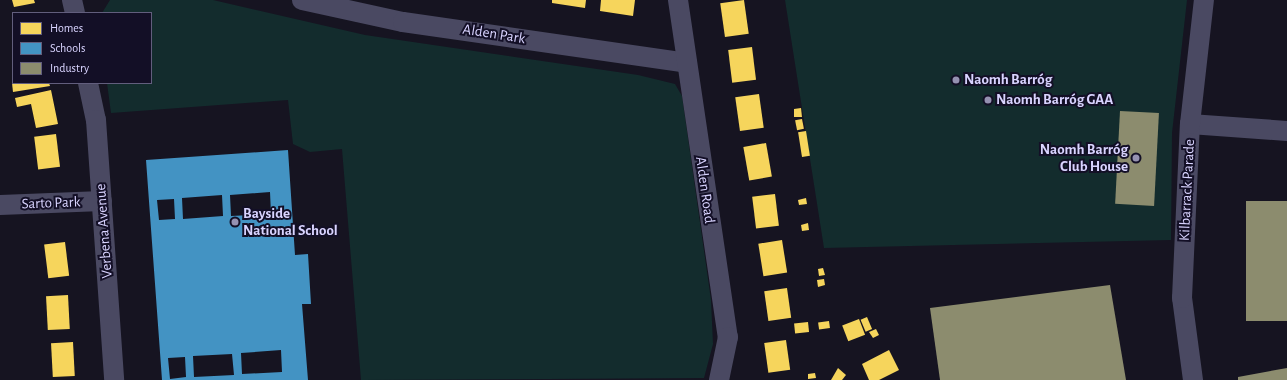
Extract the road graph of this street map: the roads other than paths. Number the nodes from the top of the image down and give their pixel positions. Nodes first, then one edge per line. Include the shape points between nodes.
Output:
1 (72, 0) edge
2 (302, 0) edge
3 (678, 0) edge
4 (1204, 0) edge
5 (75, 12) edge
6 (687, 63) junction
7 (88, 84) edge
8 (1190, 124) junction
9 (1287, 131) edge
10 (102, 201) junction
11 (0, 204) edge
12 (114, 380) edge
13 (719, 380) edge
14 (1193, 380) edge

1 - 5 street
2 - 6 street, Alden Park via 403,22
3 - 6 street, Alden Road
4 - 8 street, Kilbarrack Parade
6 - 13 street, Alden Road via 728,337
7 - 10 street, Verbena Avenue via 96,120
8 - 9 street
8 - 14 street, Kilbarrack Parade via 1182,298
10 - 11 street, Sarto Park
10 - 12 street, Verbena Avenue

